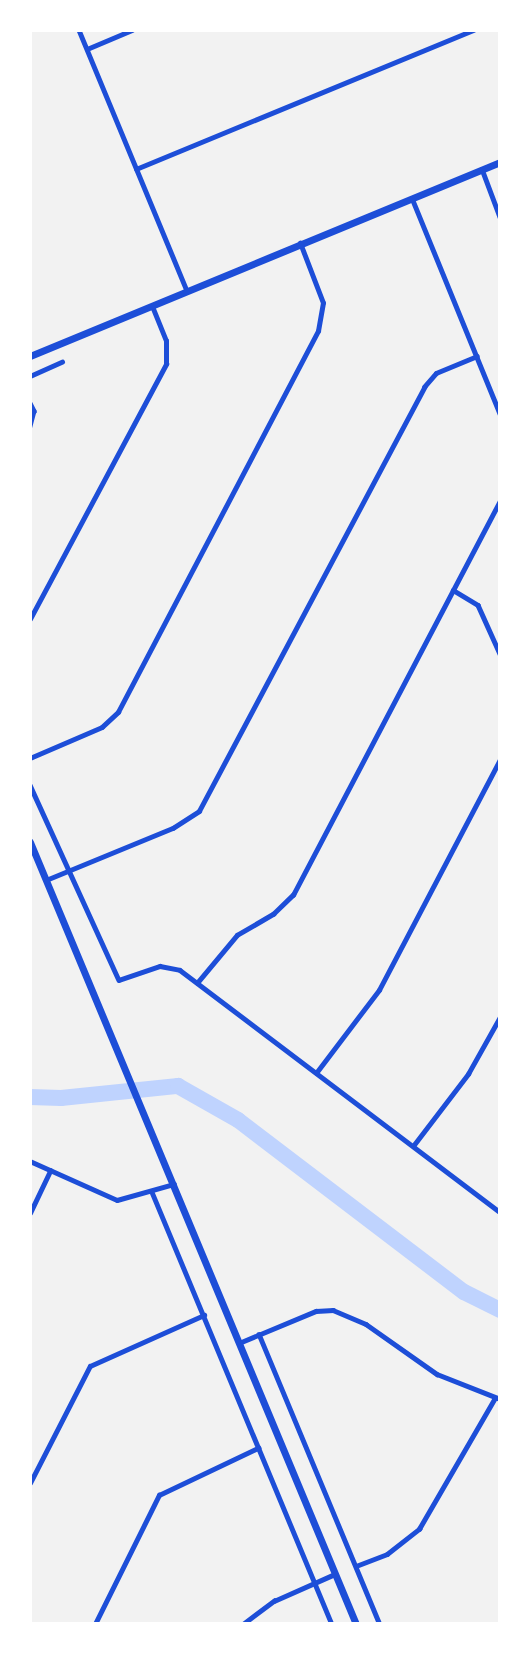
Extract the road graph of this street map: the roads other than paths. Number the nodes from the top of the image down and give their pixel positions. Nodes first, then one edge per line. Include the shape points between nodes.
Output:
1 (79, 30) edge
2 (132, 30) edge
3 (474, 30) edge
4 (87, 48) junction
5 (500, 162) edge
6 (136, 169) junction
7 (482, 170) junction
8 (411, 197) junction
9 (500, 217) edge
10 (300, 243) junction
11 (187, 292) junction
12 (152, 306) junction
13 (30, 356) edge
14 (477, 356) junction
15 (62, 362) dead end
16 (30, 376) edge
17 (30, 403) edge
18 (500, 414) edge
19 (30, 426) edge
20 (500, 500) edge
21 (453, 590) junction
22 (30, 619) edge
23 (500, 654) edge
24 (30, 758) edge
25 (500, 760) edge
26 (30, 785) edge
27 (30, 842) edge
28 (66, 870) junction
29 (46, 880) junction
30 (197, 983) junction
31 (500, 1017) edge
32 (316, 1073) junction
33 (413, 1146) junction
34 (30, 1161) edge
35 (50, 1171) junction
36 (174, 1184) junction
37 (152, 1192) junction
38 (500, 1212) edge
39 (30, 1213) edge
40 (204, 1315) junction
41 (259, 1334) junction
42 (239, 1343) junction
43 (498, 1399) edge
44 (259, 1448) junction
45 (30, 1483) edge
46 (356, 1566) junction
47 (335, 1574) junction
48 (315, 1582) junction
49 (95, 1624) edge
50 (243, 1624) edge
51 (332, 1624) edge
52 (356, 1624) edge
53 (380, 1624) edge

1 - 4 street
2 - 4 street
3 - 6 street
4 - 6 street
5 - 7 main road
6 - 11 street
7 - 8 main road
7 - 9 street
8 - 10 main road
8 - 14 street
10 - 11 main road
10 - 24 street via 323,303 318,331 131,688 115,717 102,727
11 - 12 main road
12 - 13 main road
12 - 22 street via 166,341 166,364
14 - 18 street
14 - 28 street via 436,373 424,387 199,811 173,828
15 - 16 street
17 - 19 street via 34,411
20 - 21 street
21 - 23 street via 478,605
21 - 30 street via 293,895 273,914 237,935
25 - 32 street via 379,990
26 - 28 street
27 - 29 main road
28 - 29 street
28 - 30 street via 80,889 119,980 160,966 180,970
29 - 36 main road
30 - 32 street
31 - 33 street via 468,1074
32 - 33 street
33 - 38 street
34 - 35 street
35 - 37 street via 117,1200
35 - 39 street
36 - 37 street
36 - 42 main road
37 - 40 street
40 - 44 street
40 - 45 street via 90,1366
41 - 42 street
41 - 43 street via 316,1311 344,1313 423,1366
41 - 46 street
42 - 47 main road
43 - 46 street via 419,1529 387,1554
44 - 48 street
44 - 49 street via 159,1495
46 - 53 street
47 - 48 street
47 - 52 main road
48 - 50 street via 274,1601
48 - 51 street

